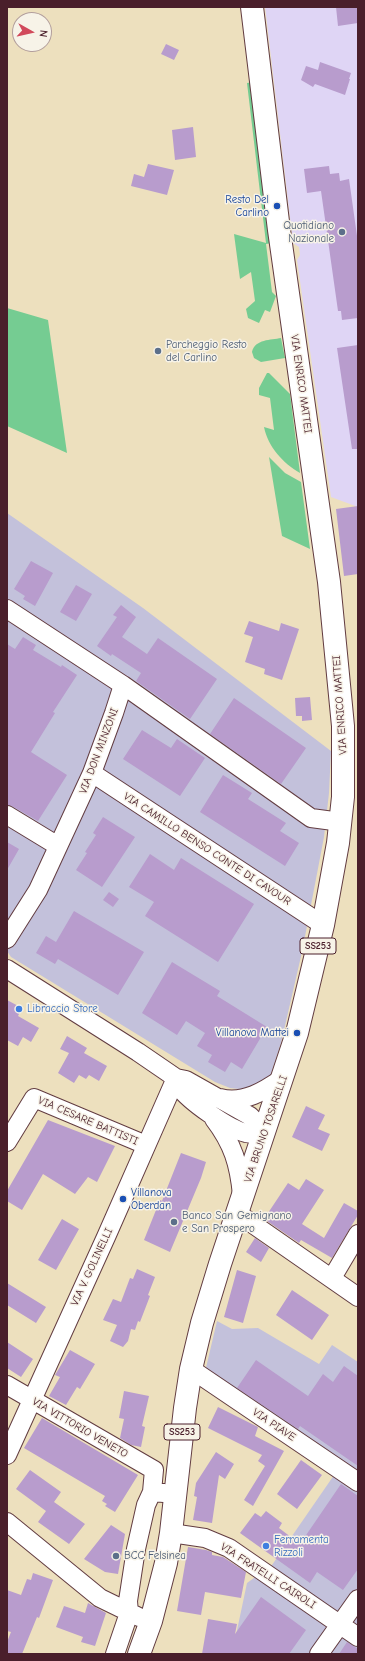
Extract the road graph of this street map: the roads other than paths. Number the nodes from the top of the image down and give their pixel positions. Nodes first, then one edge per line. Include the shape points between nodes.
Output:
1 (252, 7) edge
2 (7, 609) edge
3 (123, 685) junction
4 (344, 761) joint
5 (92, 773) junction
6 (7, 815) edge
7 (341, 822) junction
8 (58, 846) junction
9 (323, 925) junction
10 (7, 939) edge
11 (7, 968) edge
12 (176, 1078) junction
13 (283, 1078) junction
14 (217, 1097) junction
15 (210, 1114) junction
16 (265, 1133) junction
17 (7, 1142) edge
18 (146, 1146) junction
19 (240, 1205) junction
20 (358, 1234) edge
21 (332, 1278) junction
22 (358, 1297) edge
23 (191, 1369) junction
24 (7, 1385) edge
25 (31, 1400) junction
26 (7, 1455) edge
27 (358, 1482) edge
28 (152, 1492) junction
29 (175, 1494) junction
30 (7, 1522) edge
31 (171, 1533) junction
32 (358, 1599) edge
33 (130, 1613) junction
34 (151, 1621) junction
35 (340, 1624) junction
36 (358, 1637) edge
37 (115, 1654) edge
38 (139, 1654) edge
39 (319, 1654) edge

1 - 4 main road, VIA ENRICO MATTEI via 279,230 329,582 341,700
2 - 3 street
3 - 5 street, VIA DON MINZONI
3 - 7 street via 310,818
4 - 7 main road, VIA BRUNO TOSARELLI / SS253
5 - 8 street, VIA DON MINZONI
5 - 9 street, VIA CAMILLO BENSO CONTE DI CAVOUR
6 - 8 street
7 - 9 main road, VIA BRUNO TOSARELLI / SS253
8 - 10 street, VIA DON MINZONI via 38,890
9 - 13 main road, VIA BRUNO TOSARELLI / SS253 via 307,998
11 - 12 street
12 - 14 street via 186,1080
12 - 15 street via 179,1087
12 - 18 street, VIA V. GOLINELLI
13 - 14 street via 250,1097
13 - 16 main road, VIA BRUNO TOSARELLI / SS253
14 - 16 street via 250,1116
15 - 16 street via 245,1133
15 - 19 street via 229,1140 236,1157
16 - 19 main road, VIA BRUNO TOSARELLI / SS253
17 - 18 street, VIA CESARE BATTISTI via 34,1098
18 - 25 street, VIA V. GOLINELLI
19 - 21 street
19 - 23 main road, VIA BRUNO TOSARELLI / SS253 via 210,1294
20 - 21 street
21 - 22 street
23 - 27 street, VIA PIAVE
23 - 29 main road, VIA BRUNO TOSARELLI / SS253
24 - 25 street, VIA VITTORIO VENETO
25 - 26 street, VIA V. GOLINELLI
25 - 28 street, VIA VITTORIO VENETO via 154,1470
28 - 29 street
28 - 33 street via 146,1505 136,1549 128,1601
29 - 31 main road, VIA BRUNO TOSARELLI / SS253
30 - 33 street via 100,1598
31 - 34 main road, VIA BRUNO TOSARELLI / SS253
31 - 35 street, VIA FRATELLI CAIROLI via 206,1538 229,1548
32 - 35 street
33 - 34 street
33 - 37 street
34 - 38 main road, VIA BRUNO TOSARELLI / SS253
35 - 36 street, VIA FRATELLI CAIROLI
35 - 39 street

